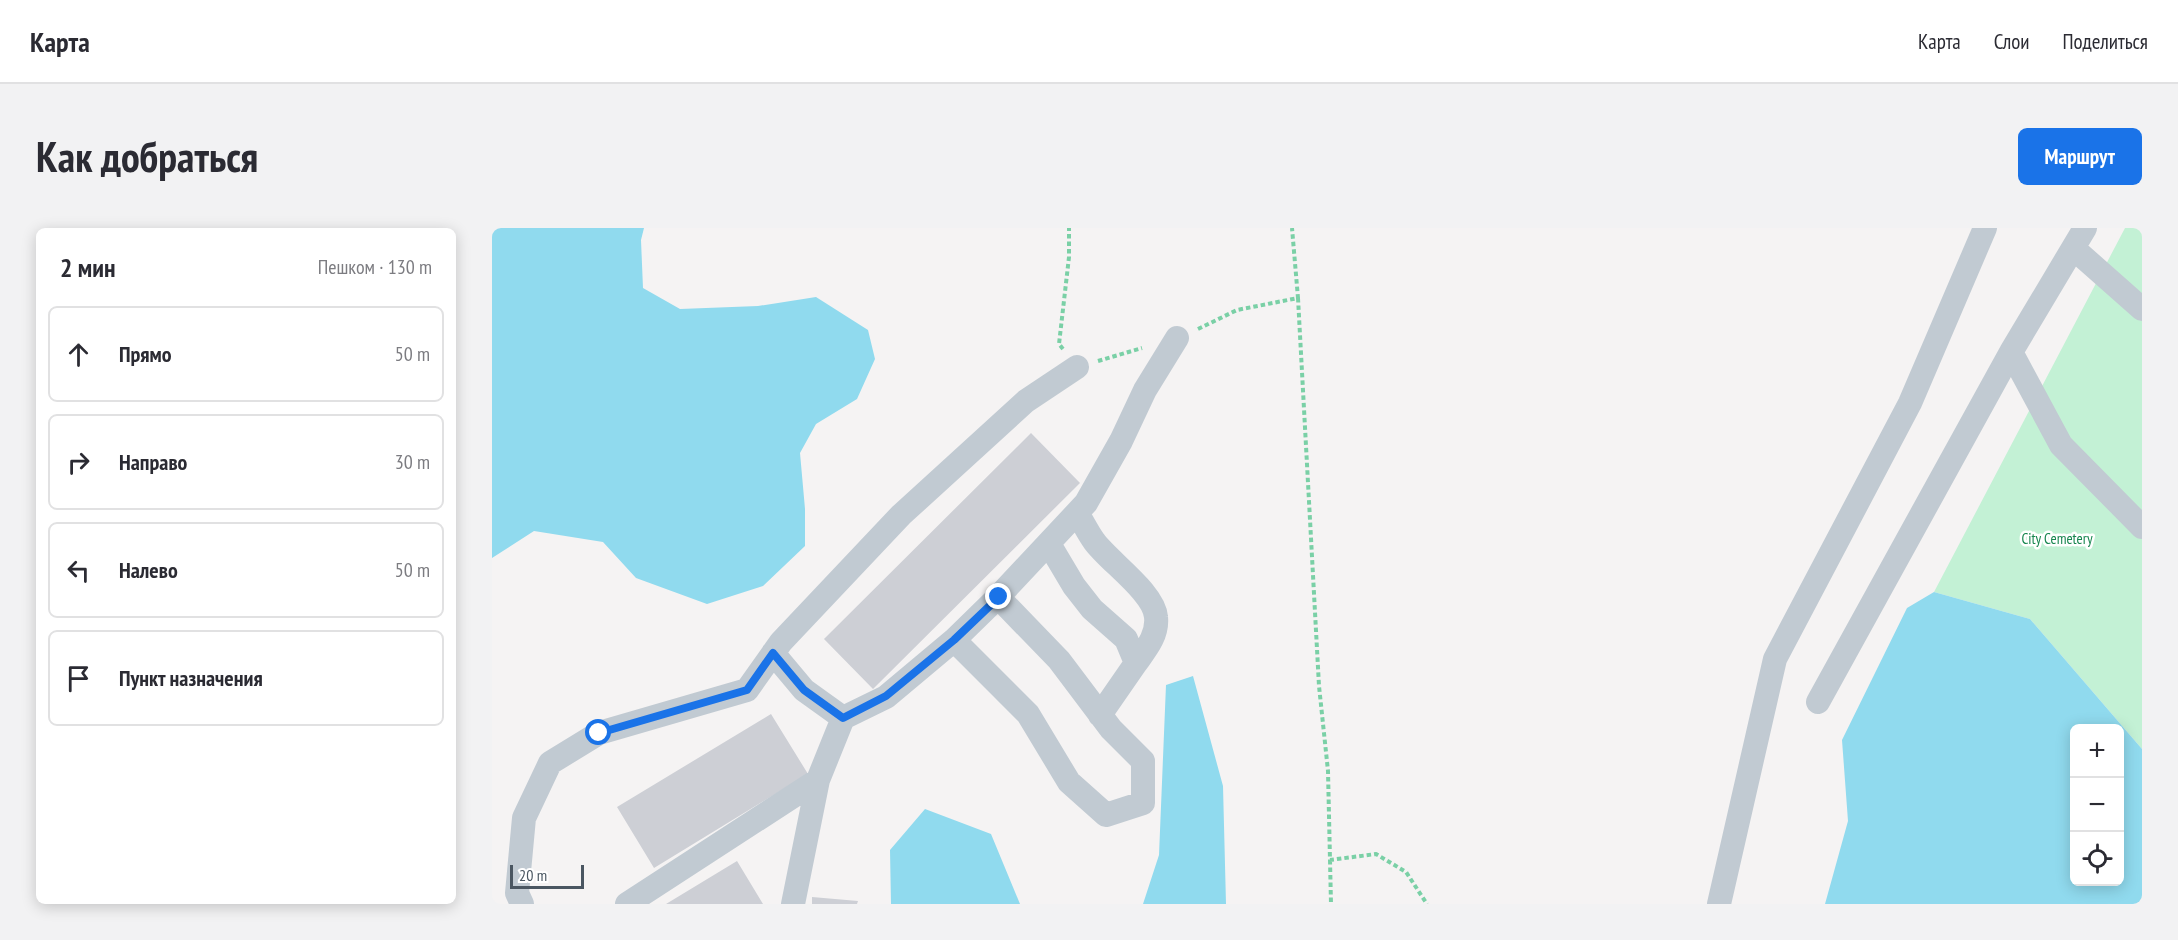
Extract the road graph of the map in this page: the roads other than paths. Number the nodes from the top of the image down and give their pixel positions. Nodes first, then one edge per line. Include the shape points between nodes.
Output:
1 (1985, 228) edge
2 (2079, 238) edge
3 (2142, 309) edge
4 (1177, 338) road end
5 (2011, 352) junction
6 (1077, 366) road end
7 (1077, 513) junction
8 (2142, 526) edge
9 (1049, 544) junction
10 (999, 597) junction
11 (954, 640) junction
12 (773, 653) junction
13 (1137, 663) junction
14 (1818, 702) dead end
15 (1100, 715) junction
16 (843, 718) junction
17 (818, 780) junction
18 (522, 904) edge
19 (627, 904) edge
20 (793, 904) edge
21 (1719, 904) edge

1 - 21 lane via 1910,404 1774,659
2 - 3 lane
2 - 5 lane
4 - 7 lane
5 - 8 lane via 2061,445
5 - 14 lane
6 - 12 lane via 1026,401 901,515
7 - 9 lane
7 - 13 lane via 1095,543 1129,577 1156,615 1153,639
9 - 10 lane
9 - 13 lane via 1092,609 1126,639
10 - 11 lane
10 - 15 lane via 1059,660
11 - 15 lane via 1028,714 1069,782 1106,815 1143,803 1143,761
11 - 16 lane via 886,696
12 - 16 lane via 804,690
12 - 18 lane via 747,690 599,733 550,763 524,818 517,892
13 - 15 lane
16 - 17 lane
17 - 19 lane
17 - 20 lane

